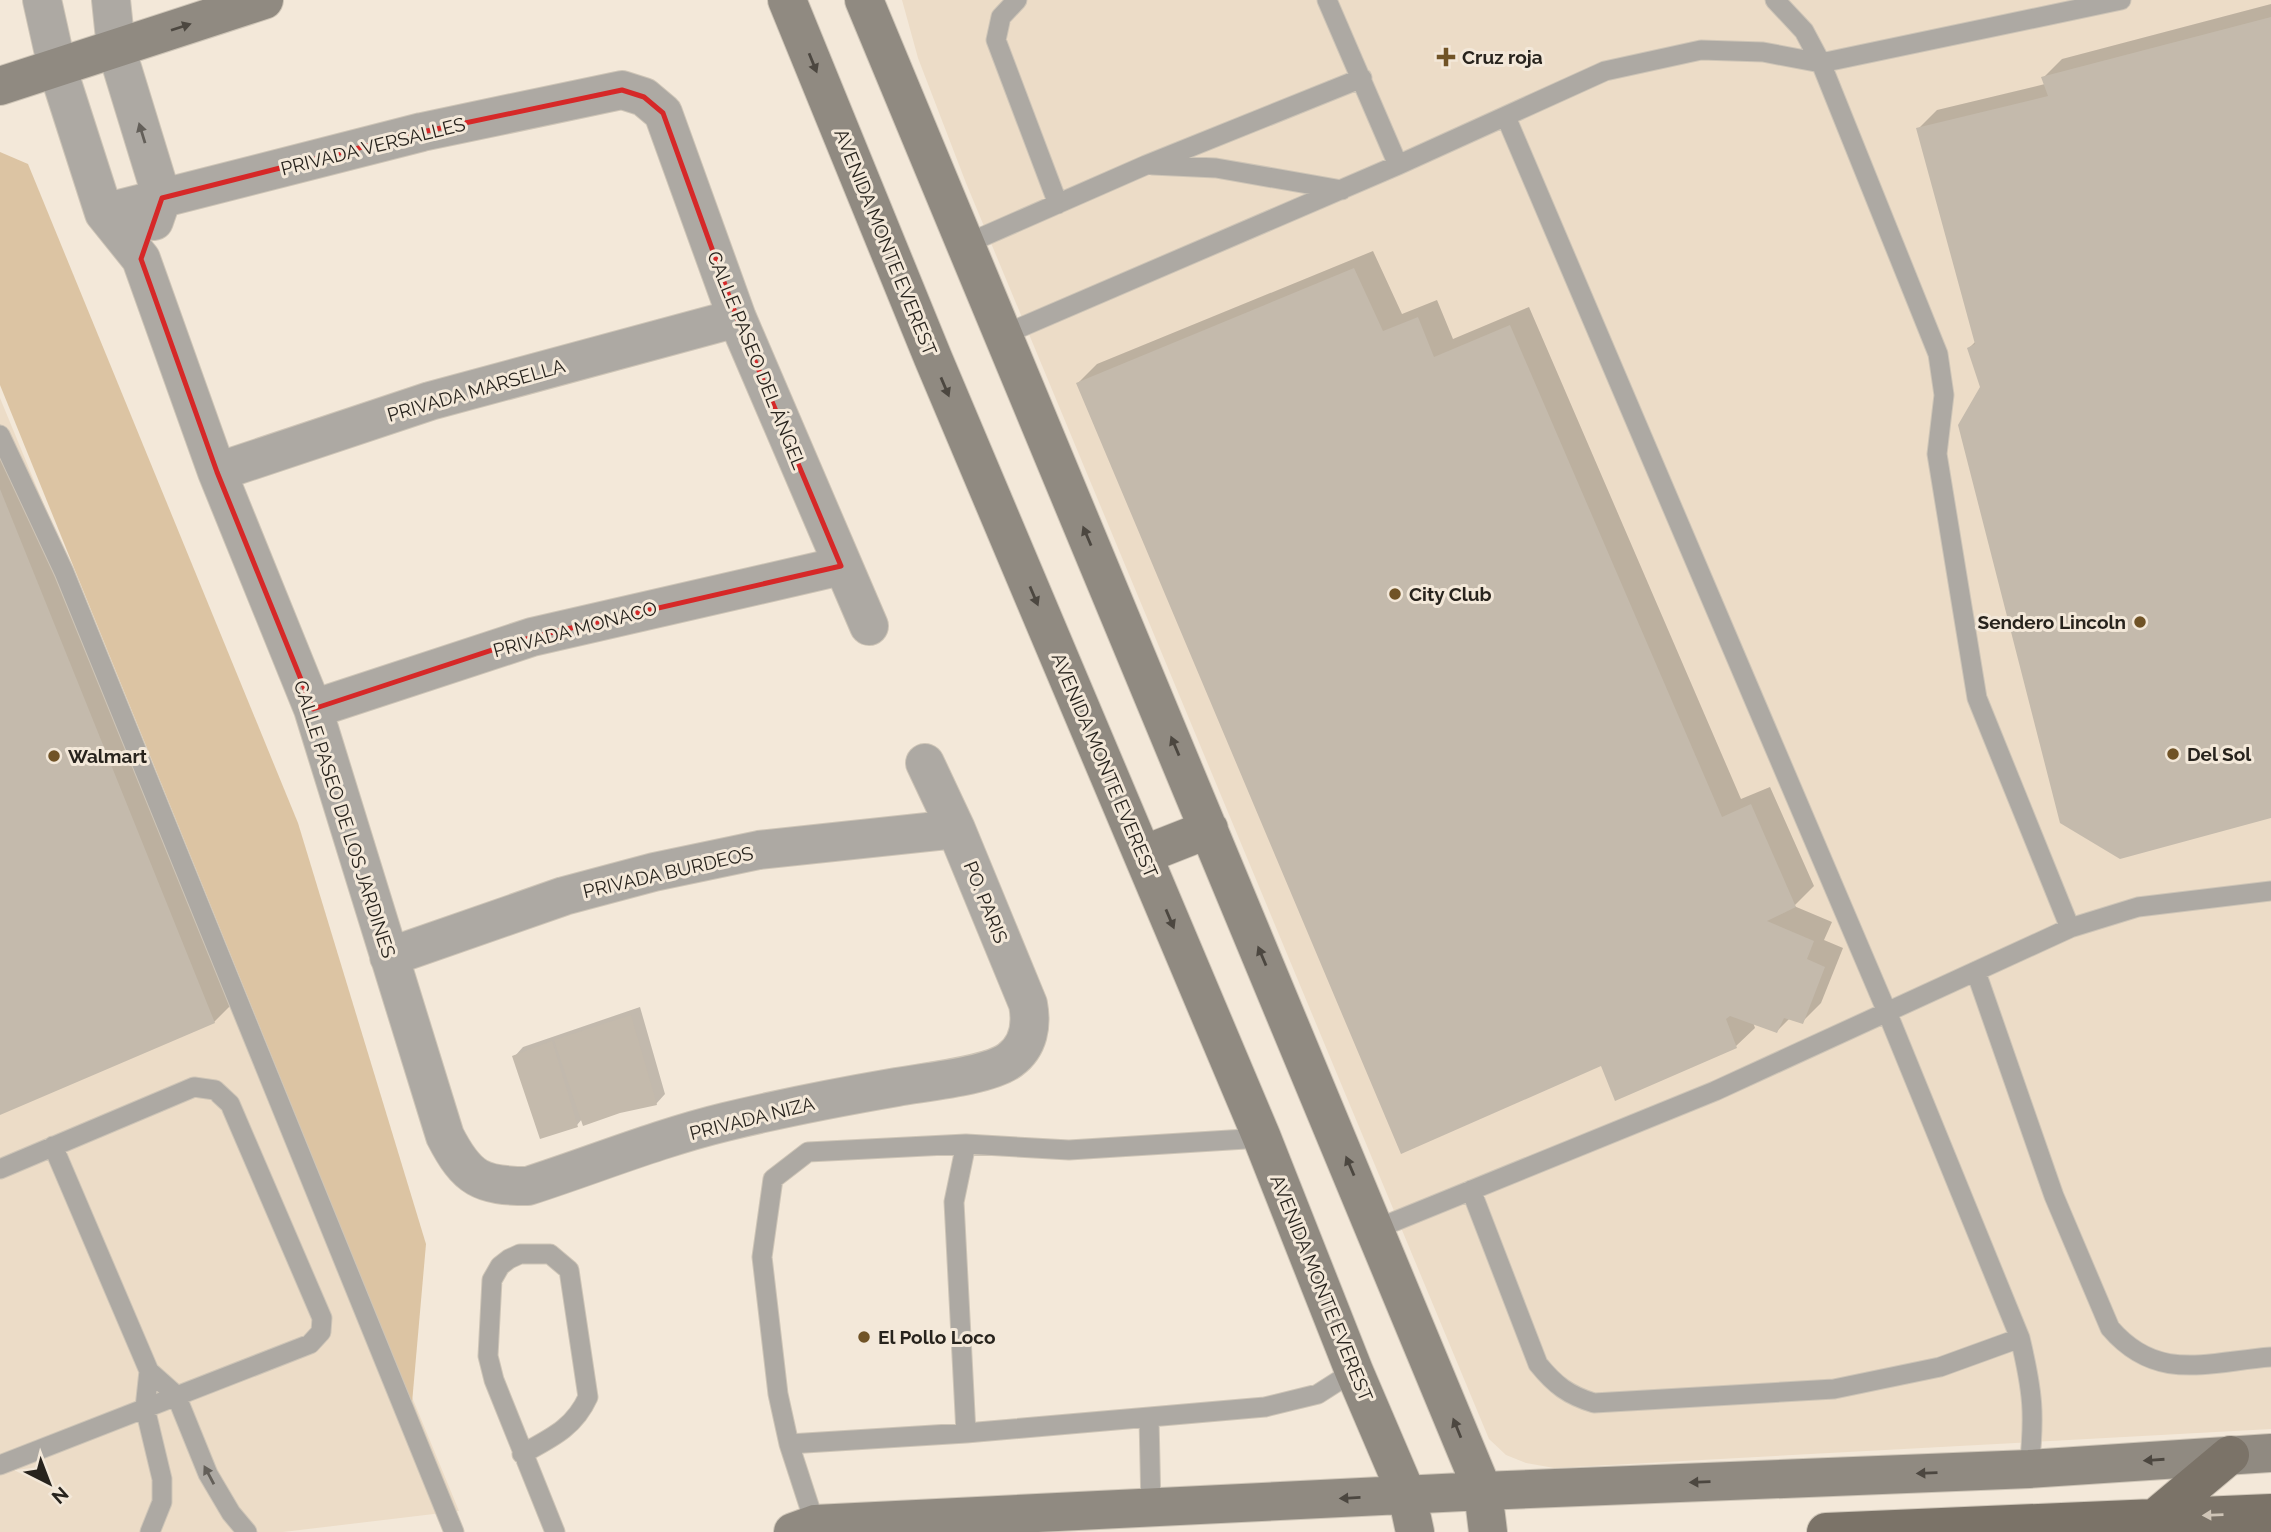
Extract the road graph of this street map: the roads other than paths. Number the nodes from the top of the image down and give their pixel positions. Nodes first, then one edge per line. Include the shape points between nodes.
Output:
1 (42, 0) edge
2 (111, 0) edge
3 (264, 0) edge
4 (786, 0) edge
5 (864, 0) edge
6 (1017, 0) edge
7 (1326, 0) edge
8 (1775, 0) edge
9 (2121, 0) edge
10 (116, 48) junction
11 (1821, 63) junction
12 (57, 66) junction
13 (1362, 78) junction
14 (0, 86) edge
15 (644, 97) joint
16 (1506, 117) junction
17 (1146, 165) junction
18 (1398, 165) junction
19 (1342, 190) junction
20 (162, 198) junction
21 (1058, 204) junction
22 (104, 214) junction
23 (966, 244) junction
24 (141, 260) junction
25 (737, 318) junction
26 (1003, 335) junction
27 (0, 435) edge
28 (217, 472) junction
29 (841, 566) junction
30 (869, 626) dead end
31 (313, 709) junction
32 (925, 763) dead end
33 (956, 829) junction
34 (1209, 829) junction
35 (1143, 855) junction
36 (2271, 891) edge
37 (2070, 928) junction
38 (389, 957) junction
39 (1976, 972) junction
40 (1887, 1012) junction
41 (1024, 1044) joint
42 (1262, 1138) junction
43 (966, 1144) junction
44 (53, 1146) junction
45 (0, 1169) edge
46 (476, 1179) joint
47 (1471, 1190) junction
48 (1376, 1229) junction
49 (2020, 1338) junction
50 (2271, 1357) edge
51 (149, 1371) junction
52 (1354, 1371) junction
53 (176, 1395) junction
54 (145, 1408) junction
55 (1149, 1418) junction
56 (966, 1433) junction
57 (789, 1444) junction
58 (2271, 1453) edge
59 (522, 1454) junction
60 (2230, 1455) junction
61 (0, 1465) edge
62 (2029, 1469) junction
63 (1483, 1491) junction
64 (1407, 1495) junction
65 (1151, 1508) junction
66 (2271, 1513) edge
67 (2156, 1517) junction
68 (2022, 1527) edge
69 (804, 1528) edge
70 (150, 1532) edge
71 (247, 1532) edge
72 (454, 1532) edge
73 (555, 1532) edge
74 (1415, 1532) edge
75 (1488, 1532) edge
76 (1826, 1532) edge

1 - 12 street, CALLE PASEO DE LOS JARDINES
2 - 10 street
10 -> 3 main road
4 -> 35 main road, AVENIDA MONTE EVEREST
5 - 23 main road
6 - 21 lane via 1001,17 996,40
7 - 13 lane
8 - 11 lane via 1804,31
9 - 11 lane
10 - 12 main road
20 -> 10 street
11 - 16 lane via 1763,52 1700,50 1605,71
11 - 37 lane via 1938,354 1944,395 1937,454 1977,698
12 - 14 main road
12 - 22 street, CALLE PASEO DE LOS JARDINES
13 - 17 lane
13 - 18 lane
15 - 20 street, PRIVADA VERSALLES via 622,90 461,124
15 - 25 street, CALLE PASEO DEL ÁNGEL via 663,114
16 - 18 lane
16 - 40 lane
17 - 19 lane via 1216,168
17 - 21 lane
18 - 19 lane
19 - 26 lane
20 - 22 street, PRIVADA VERSALLES
20 - 24 street
21 - 23 lane
22 - 24 street, CALLE PASEO DE LOS JARDINES
23 - 26 main road
24 - 28 street, CALLE PASEO DE LOS JARDINES
25 - 28 street, PRIVADA MARSELLA via 430,401
25 - 29 street, CALLE PASEO DEL ÁNGEL
34 -> 26 main road
27 - 72 lane via 64,572
28 - 31 street, CALLE PASEO DE LOS JARDINES
29 - 30 street, CALLE PASEO DEL ÁNGEL
29 - 31 street, PRIVADA MONACO via 532,637
31 - 38 street, CALLE PASEO DE LOS JARDINES
32 - 33 street, PO. PARIS
33 - 38 street, PRIVADA BURDEOS via 759,850 654,872 564,896
33 - 41 street, PO. PARIS via 1028,1004 1032,1024
34 - 35 main road
48 -> 34 main road
35 -> 42 main road, AVENIDA MONTE EVEREST
36 - 37 lane via 2138,907
37 - 39 lane
38 - 46 street, CALLE PASEO DE LOS JARDINES via 445,1136 458,1161
39 - 40 lane
39 - 50 lane via 2054,1196 2110,1328 2148,1360 2177,1365
40 - 47 lane via 1715,1091
40 - 49 lane
41 - 46 street, PRIVADA NIZA via 998,1067 722,1123 528,1186
42 - 43 lane via 1069,1150
42 - 52 main road, AVENIDA MONTE EVEREST
43 - 56 lane via 954,1202
43 - 57 lane via 808,1152 773,1179 762,1257 778,1394
44 - 45 lane
44 - 51 lane
44 - 53 lane via 194,1087 215,1090 230,1104 322,1318 321,1332 310,1344
47 - 48 lane
47 - 49 lane via 1538,1364 1570,1396 1594,1403 1833,1389 1940,1367
63 -> 48 main road
49 - 62 lane via 2035,1417
51 - 53 lane
51 - 54 lane
52 - 55 lane via 1318,1394 1295,1402
52 - 64 main road, AVENIDA MONTE EVEREST
53 - 54 lane
71 -> 53 lane via 208,1474
54 - 61 lane
54 - 70 lane via 162,1479 162,1502
55 - 56 lane
55 - 65 lane
56 - 57 lane
57 - 69 lane
58 - 60 main road
59 - 59 lane via 488,1356 492,1280 500,1266 520,1254 550,1254 562,1262 573,1282 588,1397 568,1428
59 - 73 lane
60 -> 62 main road
60 - 67 main road
62 -> 63 main road
63 - 64 main road
63 - 75 main road
64 -> 65 main road
64 - 74 main road, AVENIDA MONTE EVEREST
65 - 69 main road
66 -> 67 main road
67 - 68 main road
68 - 76 main road

